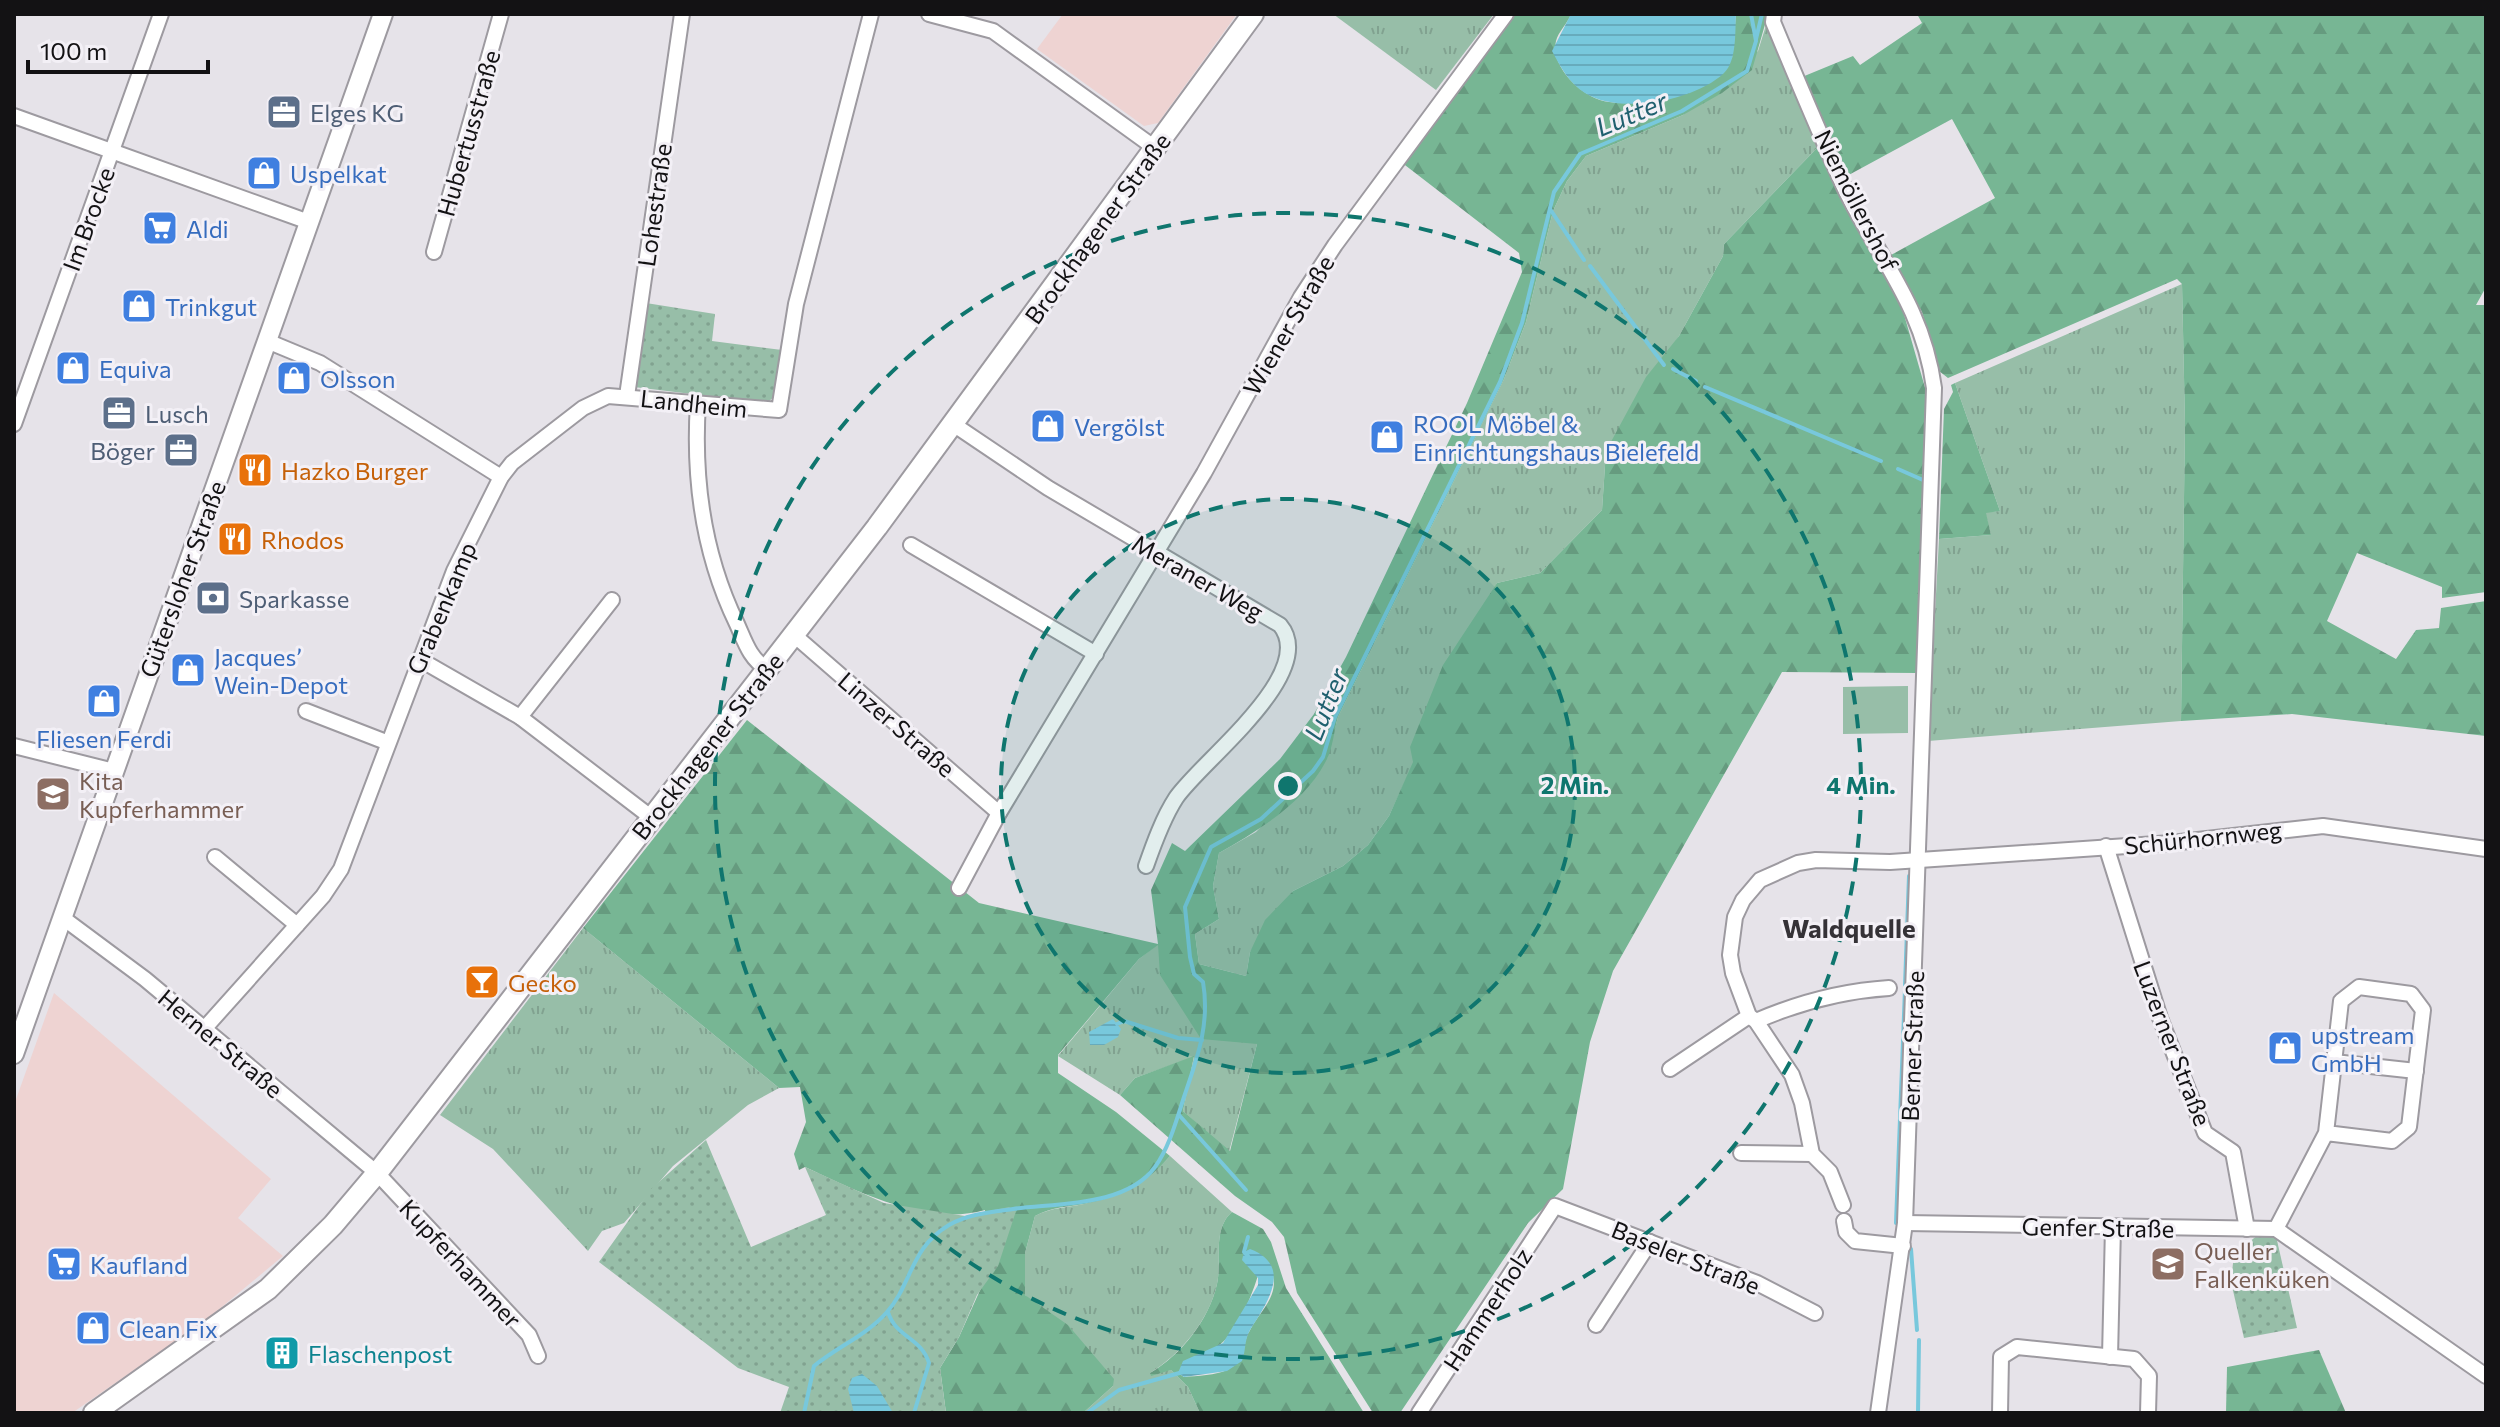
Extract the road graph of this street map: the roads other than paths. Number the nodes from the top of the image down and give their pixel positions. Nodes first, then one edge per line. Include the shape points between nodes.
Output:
1 (161, 14) edge
2 (383, 14) edge
3 (501, 14) edge
4 (682, 14) edge
5 (871, 14) edge
6 (929, 14) edge
7 (1253, 14) edge
8 (1506, 14) edge
9 (1774, 14) edge
10 (14, 116) edge
11 (1155, 148) junction
12 (112, 152) junction
13 (309, 222) junction
14 (434, 252) dead end
15 (267, 341) junction
16 (1934, 388) joint
17 (627, 396) junction
18 (698, 403) junction
19 (14, 424) edge
20 (953, 424) junction
21 (501, 477) junction
22 (911, 545) dead end
23 (1157, 554) junction
24 (612, 600) dead end
25 (794, 635) junction
26 (1096, 654) junction
27 (419, 659) junction
28 (767, 669) junction
29 (306, 711) dead end
30 (520, 717) junction
31 (386, 742) junction
32 (14, 746) edge
33 (114, 771) junction
34 (999, 813) junction
35 (652, 818) junction
36 (2106, 846) junction
37 (2486, 849) edge
38 (215, 857) dead end
39 (1917, 858) junction
40 (1146, 866) dead end
41 (959, 888) dead end
42 (63, 918) junction
43 (297, 925) junction
44 (1889, 988) dead end
45 (1753, 1018) junction
46 (204, 1029) junction
47 (14, 1054) edge
48 (2334, 1062) junction
49 (1670, 1069) dead end
50 (2416, 1071) junction
51 (2326, 1133) junction
52 (1741, 1153) dead end
53 (1812, 1154) junction
54 (377, 1173) junction
55 (1843, 1205) dead end
56 (1555, 1206) joint
57 (1844, 1221) dead end
58 (1905, 1223) junction
59 (2113, 1227) junction
60 (2247, 1229) junction
61 (2276, 1229) junction
62 (1650, 1242) junction
63 (1903, 1246) junction
64 (1815, 1313) dead end
65 (1596, 1325) dead end
66 (538, 1356) dead end
67 (2110, 1357) junction
68 (2486, 1376) edge
69 (94, 1413) edge
70 (1419, 1413) edge
71 (1878, 1413) edge
72 (2000, 1413) edge
73 (2148, 1413) edge

1 - 12 street, Im Brocke
2 - 13 street, Gütersloher Straße
3 - 14 street, Hubertusstraße
4 - 17 street, Lohestraße
5 - 18 street, Landheim via 796,304 781,404 772,411
6 - 11 street via 993,31
7 - 11 main road, Brockhagener Straße
8 - 23 street, Wiener Straße via 1301,297
9 - 16 street, Niemöllershof via 1845,189 1906,294
10 - 12 street
11 - 20 main road, Brockhagener Straße
12 - 13 street
12 - 19 street, Im Brocke
13 - 15 street, Gütersloher Straße
15 - 21 street via 320,363
15 - 33 street, Gütersloher Straße
16 - 39 street, Berner Straße
17 - 18 street, Landheim
17 - 21 street, Landheim via 608,396 583,408
18 - 28 street via 695,448 706,537 728,606 751,655
20 - 23 street, Meraner Weg
20 - 25 main road, Brockhagener Straße
21 - 27 street, Grabenkamp via 454,571
22 - 26 street
23 - 26 street, Wiener Straße
23 - 40 street, Meraner Weg via 1280,625 1287,634 1289,656 1250,722 1177,798
24 - 30 street
25 - 28 main road, Brockhagener Straße
25 - 34 street, Linzer Straße
26 - 34 street, Wiener Straße
27 - 30 street
27 - 31 street, Grabenkamp
28 - 35 main road, Brockhagener Straße
29 - 31 street
30 - 35 street
31 - 43 street, Grabenkamp via 341,869
32 - 33 street
33 - 42 street, Gütersloher Straße
34 - 41 street, Wiener Straße
35 - 54 main road, Brockhagener Straße
36 - 37 street, Schürhornweg via 2323,826
36 - 39 street, Schürhornweg
36 - 60 street, Luzerner Straße via 2160,1018 2205,1133 2233,1152
38 - 43 street
39 - 45 street, Schürhornweg via 1816,860 1760,880 1743,900 1731,937 1733,973
39 - 58 street, Berner Straße
42 - 46 street, Herner Straße
42 - 47 street, Gütersloher Straße
43 - 46 street, Grabenkamp
44 - 45 street via 1833,994
45 - 49 street
45 - 53 street, Schürhornweg via 1799,1091
46 - 54 street, Herner Straße
48 - 50 street
48 - 50 street via 2341,1001 2359,987 2411,994 2423,1010
48 - 51 street
50 - 51 street via 2409,1127 2392,1141
51 - 61 street
52 - 53 street
53 - 55 street via 1830,1172
54 - 66 street, Kupferhammer via 529,1335
54 - 69 main road, Brockhagener Straße via 268,1289
56 - 62 street, Baseler Straße
56 - 70 street, Hammerholz
57 - 63 street via 1855,1241
58 - 59 street, Genfer Straße
58 - 63 street, Berner Straße
59 - 60 street, Genfer Straße
59 - 67 street
60 - 61 street, Genfer Straße
61 - 68 street
62 - 64 street, Baseler Straße via 1757,1283
62 - 65 street
63 - 71 street, Berner Straße
67 - 72 street via 2017,1347 2001,1357
67 - 73 street via 2134,1359 2149,1376

